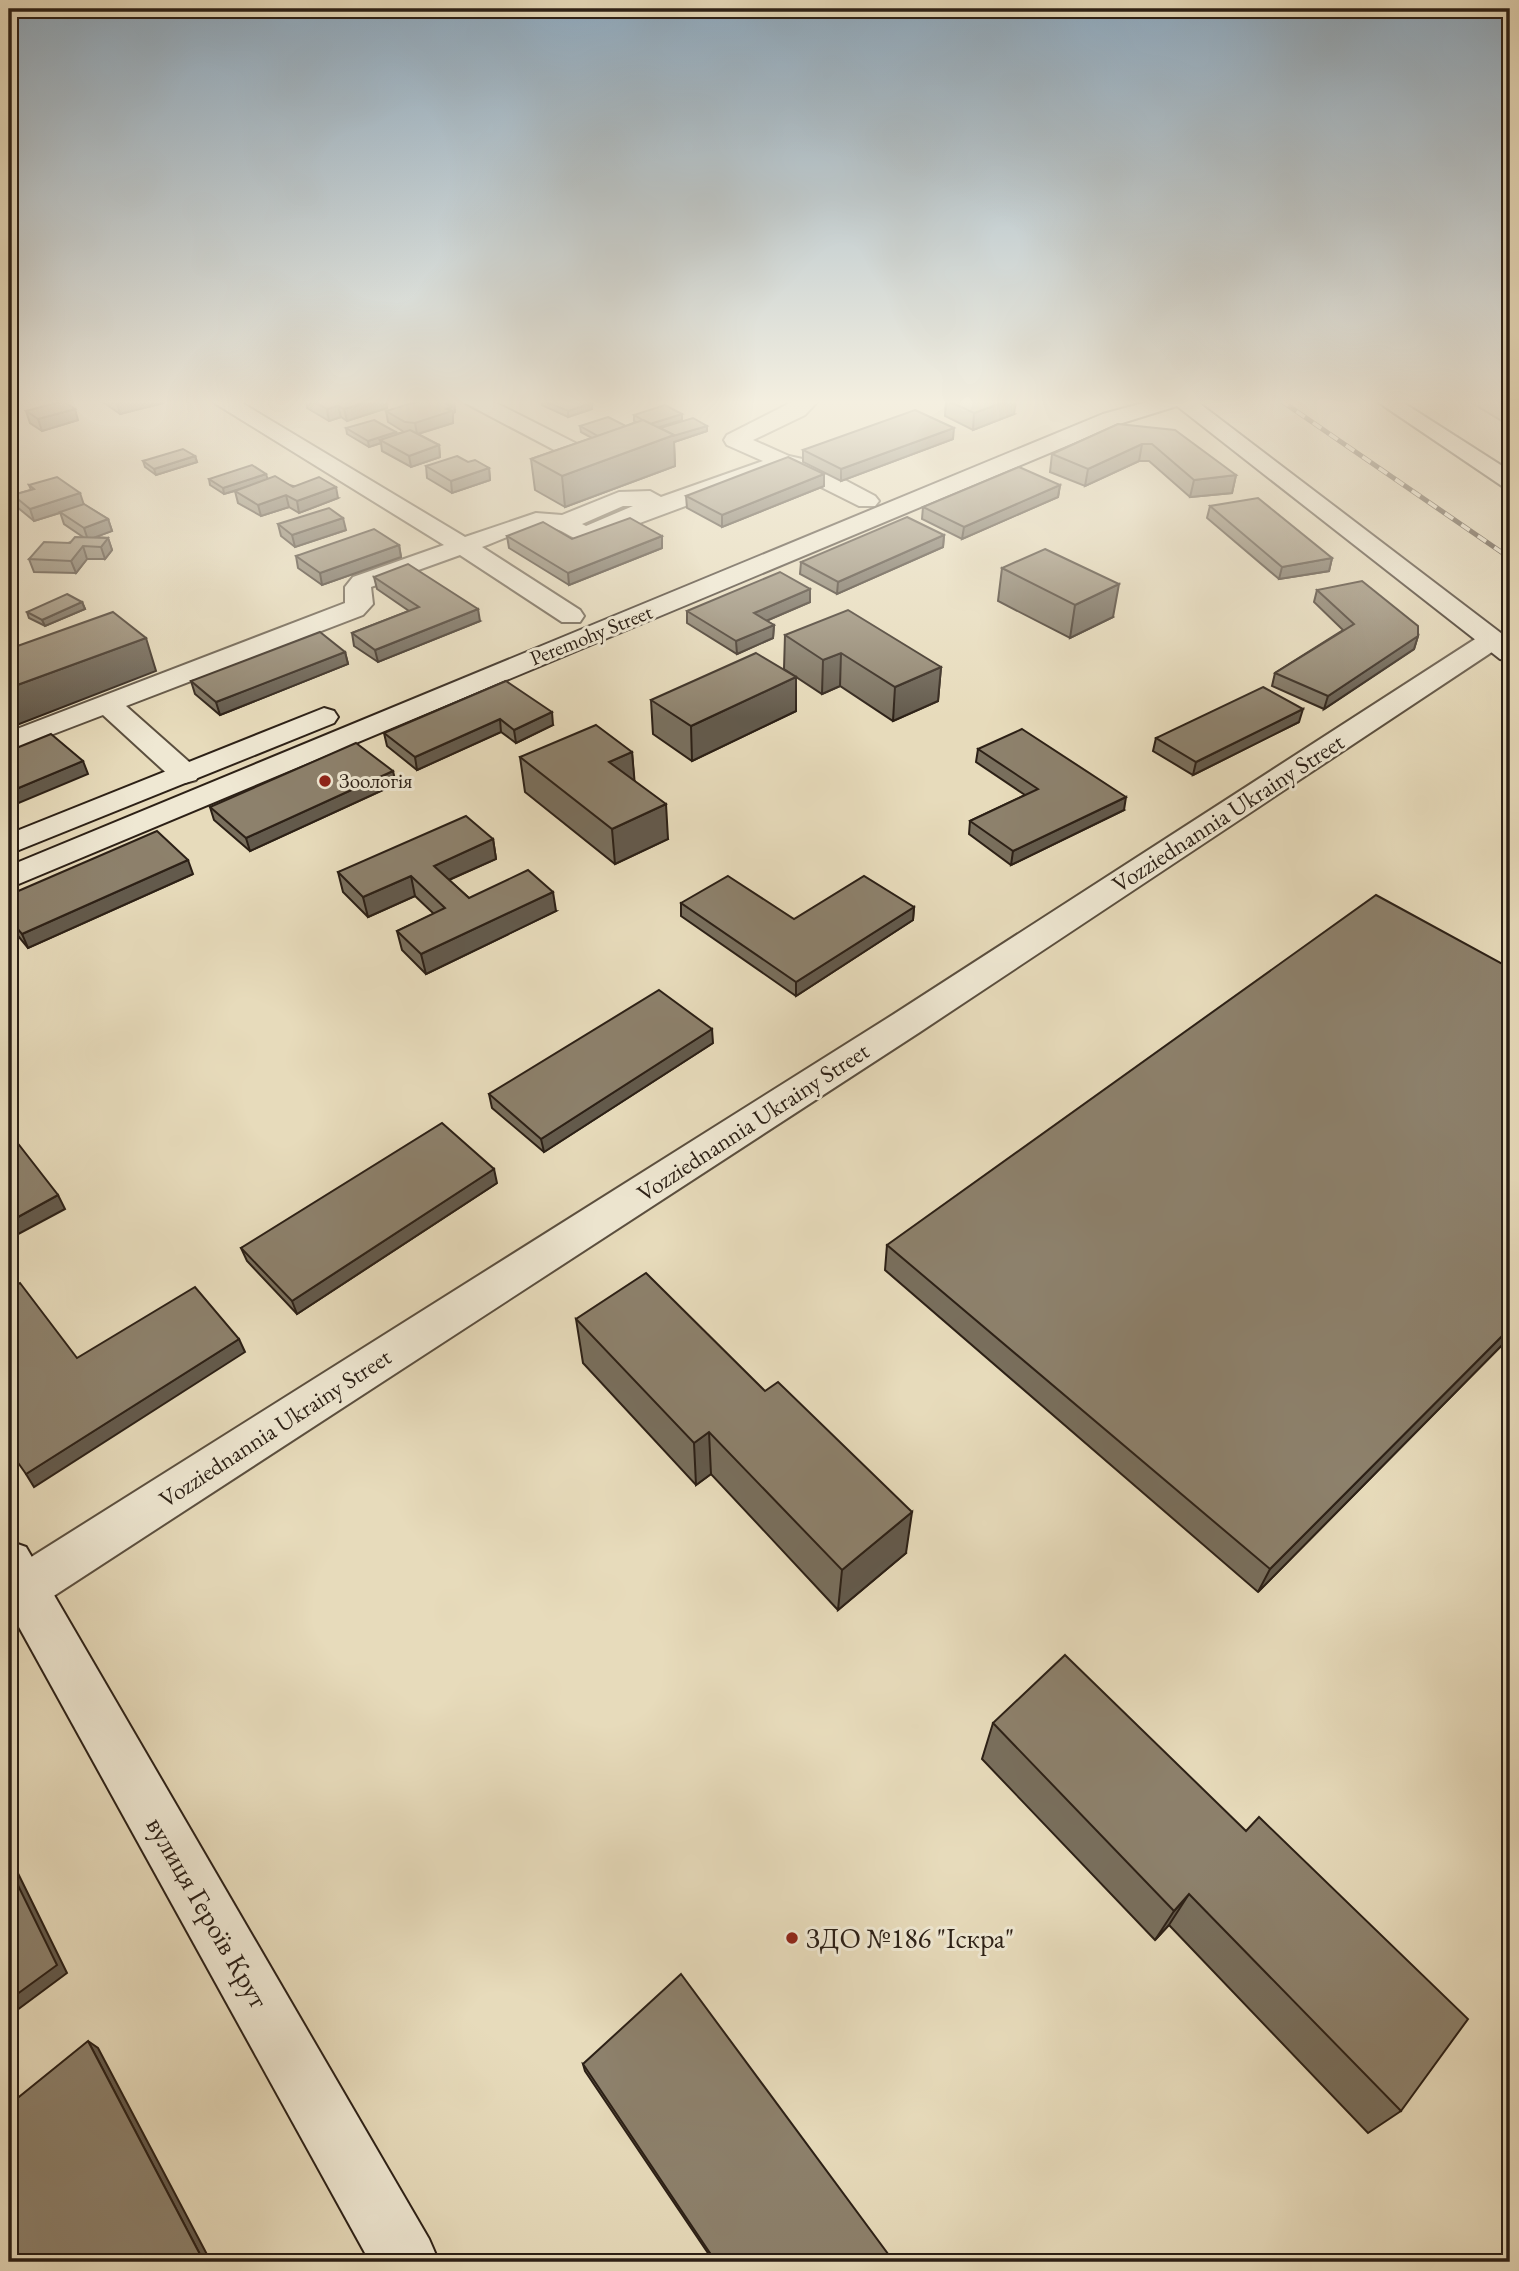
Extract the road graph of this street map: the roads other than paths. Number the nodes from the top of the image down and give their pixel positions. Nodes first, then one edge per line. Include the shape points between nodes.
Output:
1 (397, 506) edge
2 (660, 506) edge
3 (854, 506) edge
4 (871, 506) edge
5 (1319, 506) edge
6 (463, 546) junction
7 (674, 576) dead end
8 (1501, 647) edge
9 (107, 704) junction
10 (9, 742) edge
11 (185, 774) junction
12 (9, 845) edge
13 (9, 878) edge
14 (14, 1583) edge
15 (406, 2262) edge

1 - 6 street
2 - 6 street via 585,535 563,523 536,520
3 - 7 street, Peremohy Street
4 - 13 street, Peremohy Street
5 - 8 street
6 - 9 street via 362,582 358,587 360,604 354,609
6 - 11 street, Peremohy Street via 584,611
8 - 14 street, Vozziednannia Ukrainy Street
9 - 10 street
9 - 11 street
11 - 12 street, Peremohy Street
14 - 15 street, вулиця Героїв Крут

